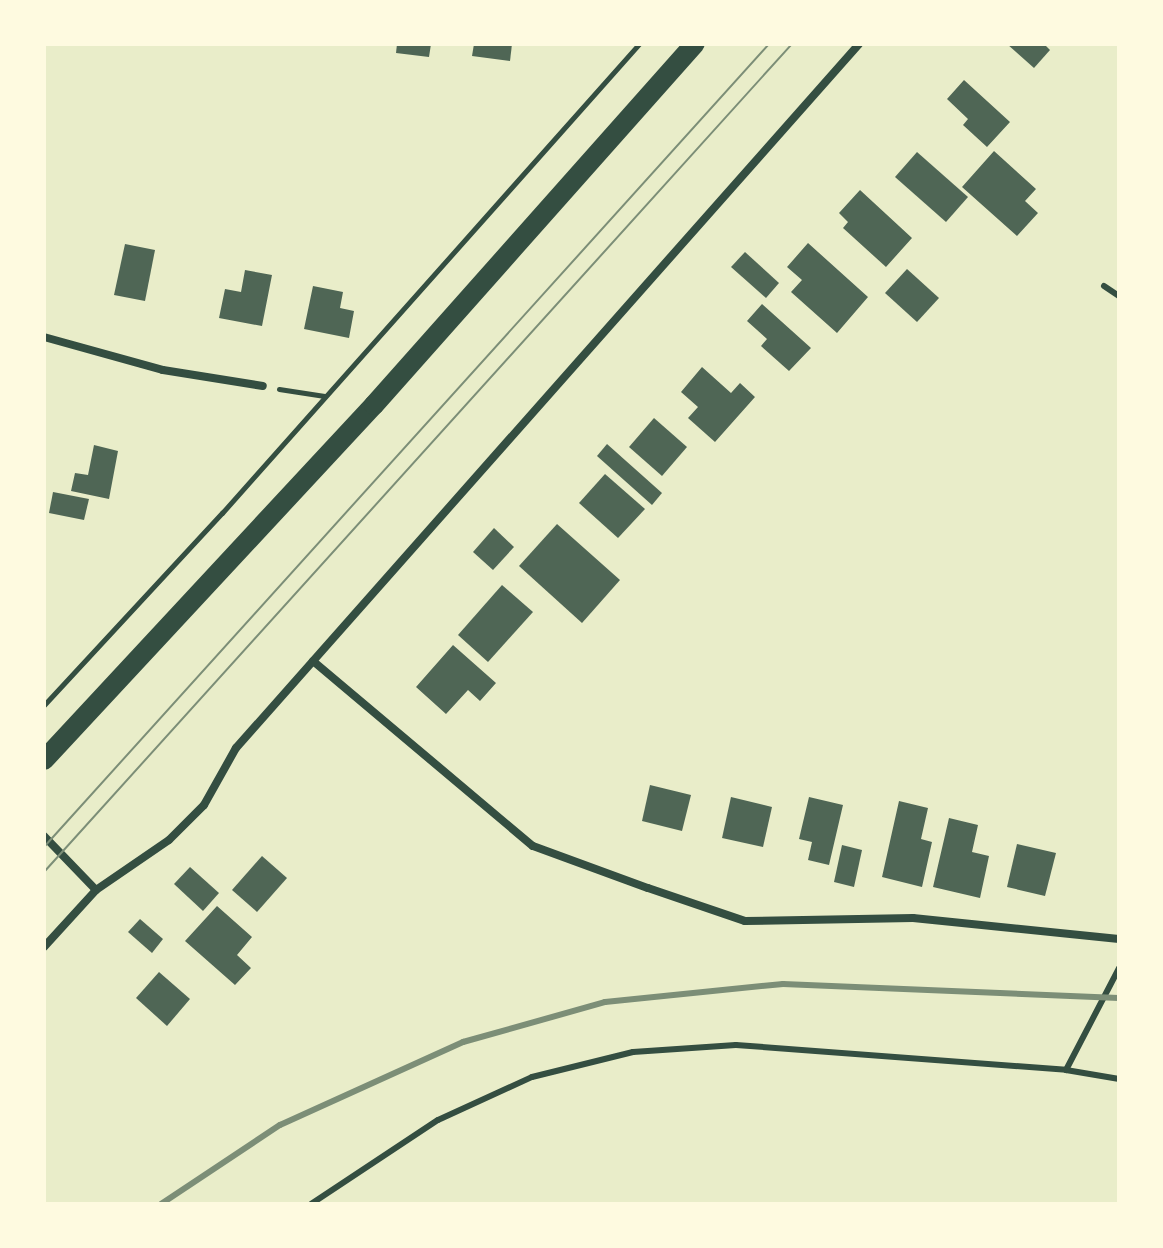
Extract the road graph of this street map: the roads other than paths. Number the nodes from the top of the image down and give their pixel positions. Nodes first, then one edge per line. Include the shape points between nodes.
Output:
1 (695, 44) edge
2 (859, 44) edge
3 (1104, 286) dead end
4 (1119, 296) edge
5 (44, 337) edge
6 (263, 386) road end
7 (313, 661) junction
8 (44, 760) edge
9 (44, 836) edge
10 (96, 890) junction
11 (1119, 939) edge
12 (44, 947) edge
13 (1119, 968) edge
14 (1066, 1070) junction
15 (1119, 1079) edge
16 (311, 1204) edge

1 - 8 main road via 374,405
2 - 7 street
3 - 4 lane
5 - 6 street via 163,370
7 - 10 street via 236,748 204,805 169,840
7 - 11 street via 533,846 648,888 745,921 913,918
9 - 10 street
10 - 12 street
13 - 14 lane
14 - 15 lane
14 - 16 lane via 736,1045 633,1052 532,1077 438,1120

